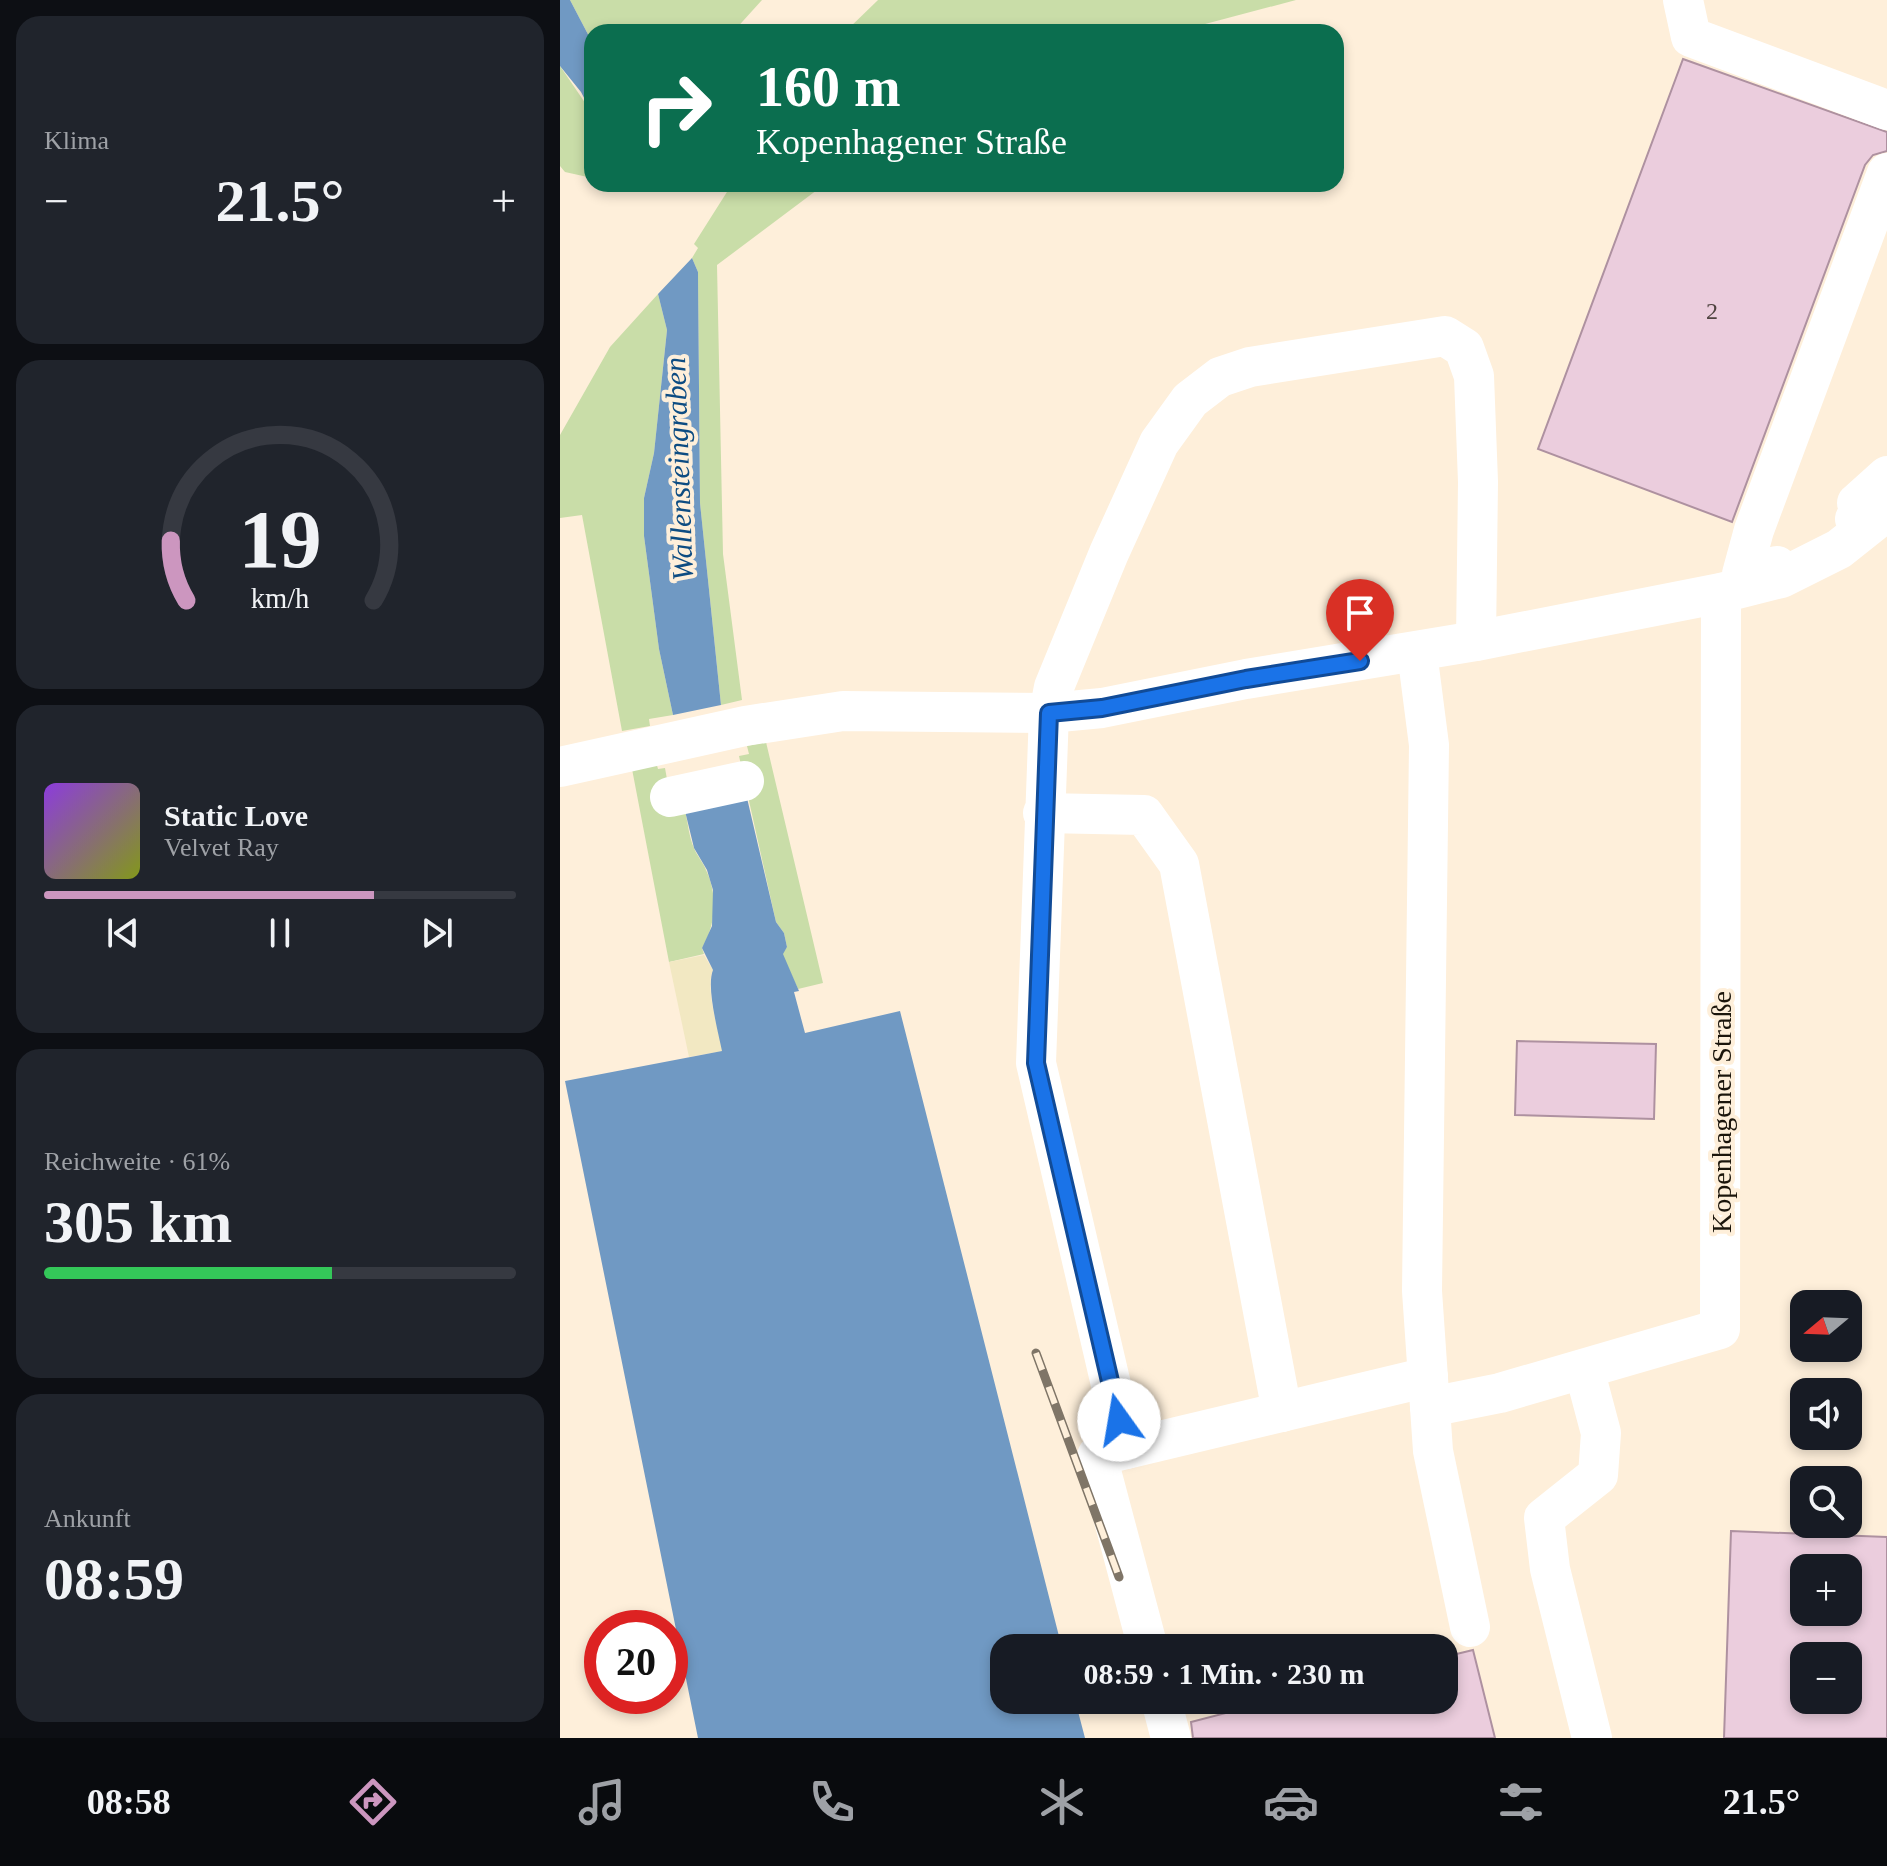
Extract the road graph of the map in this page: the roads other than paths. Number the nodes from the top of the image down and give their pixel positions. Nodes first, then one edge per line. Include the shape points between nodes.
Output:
1 (1683, 0) edge
2 (1887, 110) edge
3 (1887, 173) edge
4 (1887, 476) edge
5 (1863, 516) edge
6 (1721, 593) junction
7 (1476, 641) junction
8 (1417, 652) junction
9 (1049, 713) junction
10 (560, 767) edge
11 (744, 781) dead end
12 (670, 797) dead end
13 (1043, 813) junction
14 (1584, 1369) junction
15 (1429, 1392) junction
16 (1282, 1412) junction
17 (1126, 1449) junction
18 (1470, 1627) dead end
19 (1144, 1634) edge
20 (1165, 1714) edge
21 (1171, 1738) edge
22 (1592, 1738) edge

1 - 2 street via 1691,37
3 - 5 street via 1742,574 1804,555
4 - 5 street via 1857,503
5 - 6 street via 1839,549 1808,567
6 - 7 street
6 - 14 street, Kopenhagener Straße via 1720,1329
7 - 8 street
7 - 9 street via 1474,376 1464,348 1445,336 1393,342 1250,367 1220,377 1190,400 1159,443 1115,539 1054,687
8 - 9 street
8 - 15 street via 1429,745 1422,1244
9 - 10 street via 843,711 745,726
9 - 13 street
11 - 12 street
13 - 16 street via 1144,815 1179,864
13 - 17 street via 1036,1063
14 - 15 street, Kopenhagener Straße via 1500,1393
14 - 22 street via 1601,1433 1598,1475 1544,1518 1550,1569
15 - 16 street, Kopenhagener Straße
15 - 18 street via 1433,1451
16 - 17 street, Kopenhagener Straße
17 - 19 street, Kopenhagener Straße via 1097,1456
20 - 21 street

